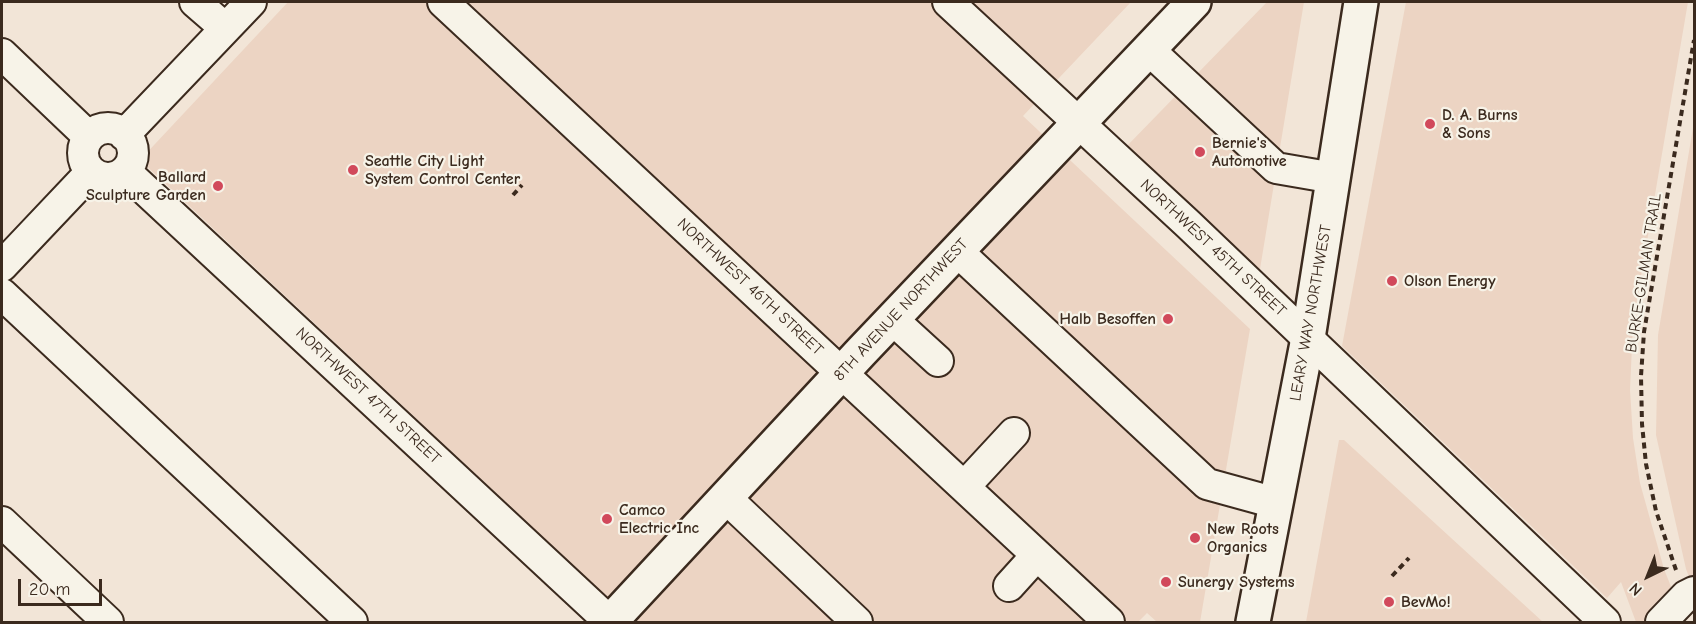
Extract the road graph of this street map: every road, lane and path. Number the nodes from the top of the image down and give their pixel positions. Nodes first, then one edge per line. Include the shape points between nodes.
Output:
1 (195, 2) edge
2 (251, 2) edge
3 (443, 2) edge
4 (948, 2) edge
5 (1194, 2) edge
6 (1361, 2) edge
7 (225, 28) junction
8 (1695, 40) edge
9 (1148, 49) junction
10 (2, 54) edge
11 (1079, 121) junction
12 (124, 135) junction
13 (89, 136) junction
14 (124, 171) junction
15 (91, 172) junction
16 (1334, 178) junction
17 (522, 185) dead end
18 (513, 195) dead end
19 (957, 251) junction
20 (2, 266) edge
21 (2, 294) edge
22 (892, 319) junction
23 (1308, 338) junction
24 (938, 361) dead end
25 (842, 372) junction
26 (1014, 433) dead end
27 (964, 487) junction
28 (726, 498) junction
29 (1276, 503) junction
30 (2, 522) edge
31 (1037, 555) junction
32 (1408, 558) dead end
33 (1392, 576) dead end
34 (1009, 586) dead end
35 (1686, 589) edge
36 (108, 622) edge
37 (352, 622) edge
38 (610, 622) edge
39 (857, 622) edge
40 (1109, 622) edge
41 (1253, 622) edge
42 (1605, 622) edge
43 (1661, 622) edge

1 - 7 street
2 - 7 street
3 - 25 street, NORTHWEST 46TH STREET
4 - 11 street, NORTHWEST 45TH STREET
5 - 9 main road, 8TH AVENUE NORTHWEST
6 - 16 main road, LEARY WAY NORTHWEST
7 - 12 street
8 - 35 path, BURKE-GILMAN TRAIL via 1644,332 1641,376 1642,424 1656,511
9 - 11 main road, 8TH AVENUE NORTHWEST
9 - 16 street via 1276,168
10 - 13 street
11 - 19 main road, 8TH AVENUE NORTHWEST
11 - 23 street, NORTHWEST 45TH STREET
12 - 13 street via 106,128
12 - 14 street via 132,153
13 - 15 street via 83,157
14 - 15 street via 106,178
14 - 38 street, NORTHWEST 47TH STREET
15 - 20 street
16 - 23 main road, LEARY WAY NORTHWEST
17 - 18 path
19 - 22 main road, 8TH AVENUE NORTHWEST
19 - 29 street via 1207,484
21 - 37 street
22 - 24 street
22 - 25 main road, 8TH AVENUE NORTHWEST
23 - 29 main road, LEARY WAY NORTHWEST
23 - 42 street, NORTHWEST 45TH STREET
25 - 27 street, NORTHWEST 46TH STREET
25 - 28 main road, 8TH AVENUE NORTHWEST
26 - 27 street
27 - 31 street, NORTHWEST 46TH STREET
28 - 38 main road, 8TH AVENUE NORTHWEST
28 - 39 street
29 - 41 main road, LEARY WAY NORTHWEST
30 - 36 street
31 - 34 street
31 - 40 street, NORTHWEST 46TH STREET
32 - 33 path
35 - 43 street

